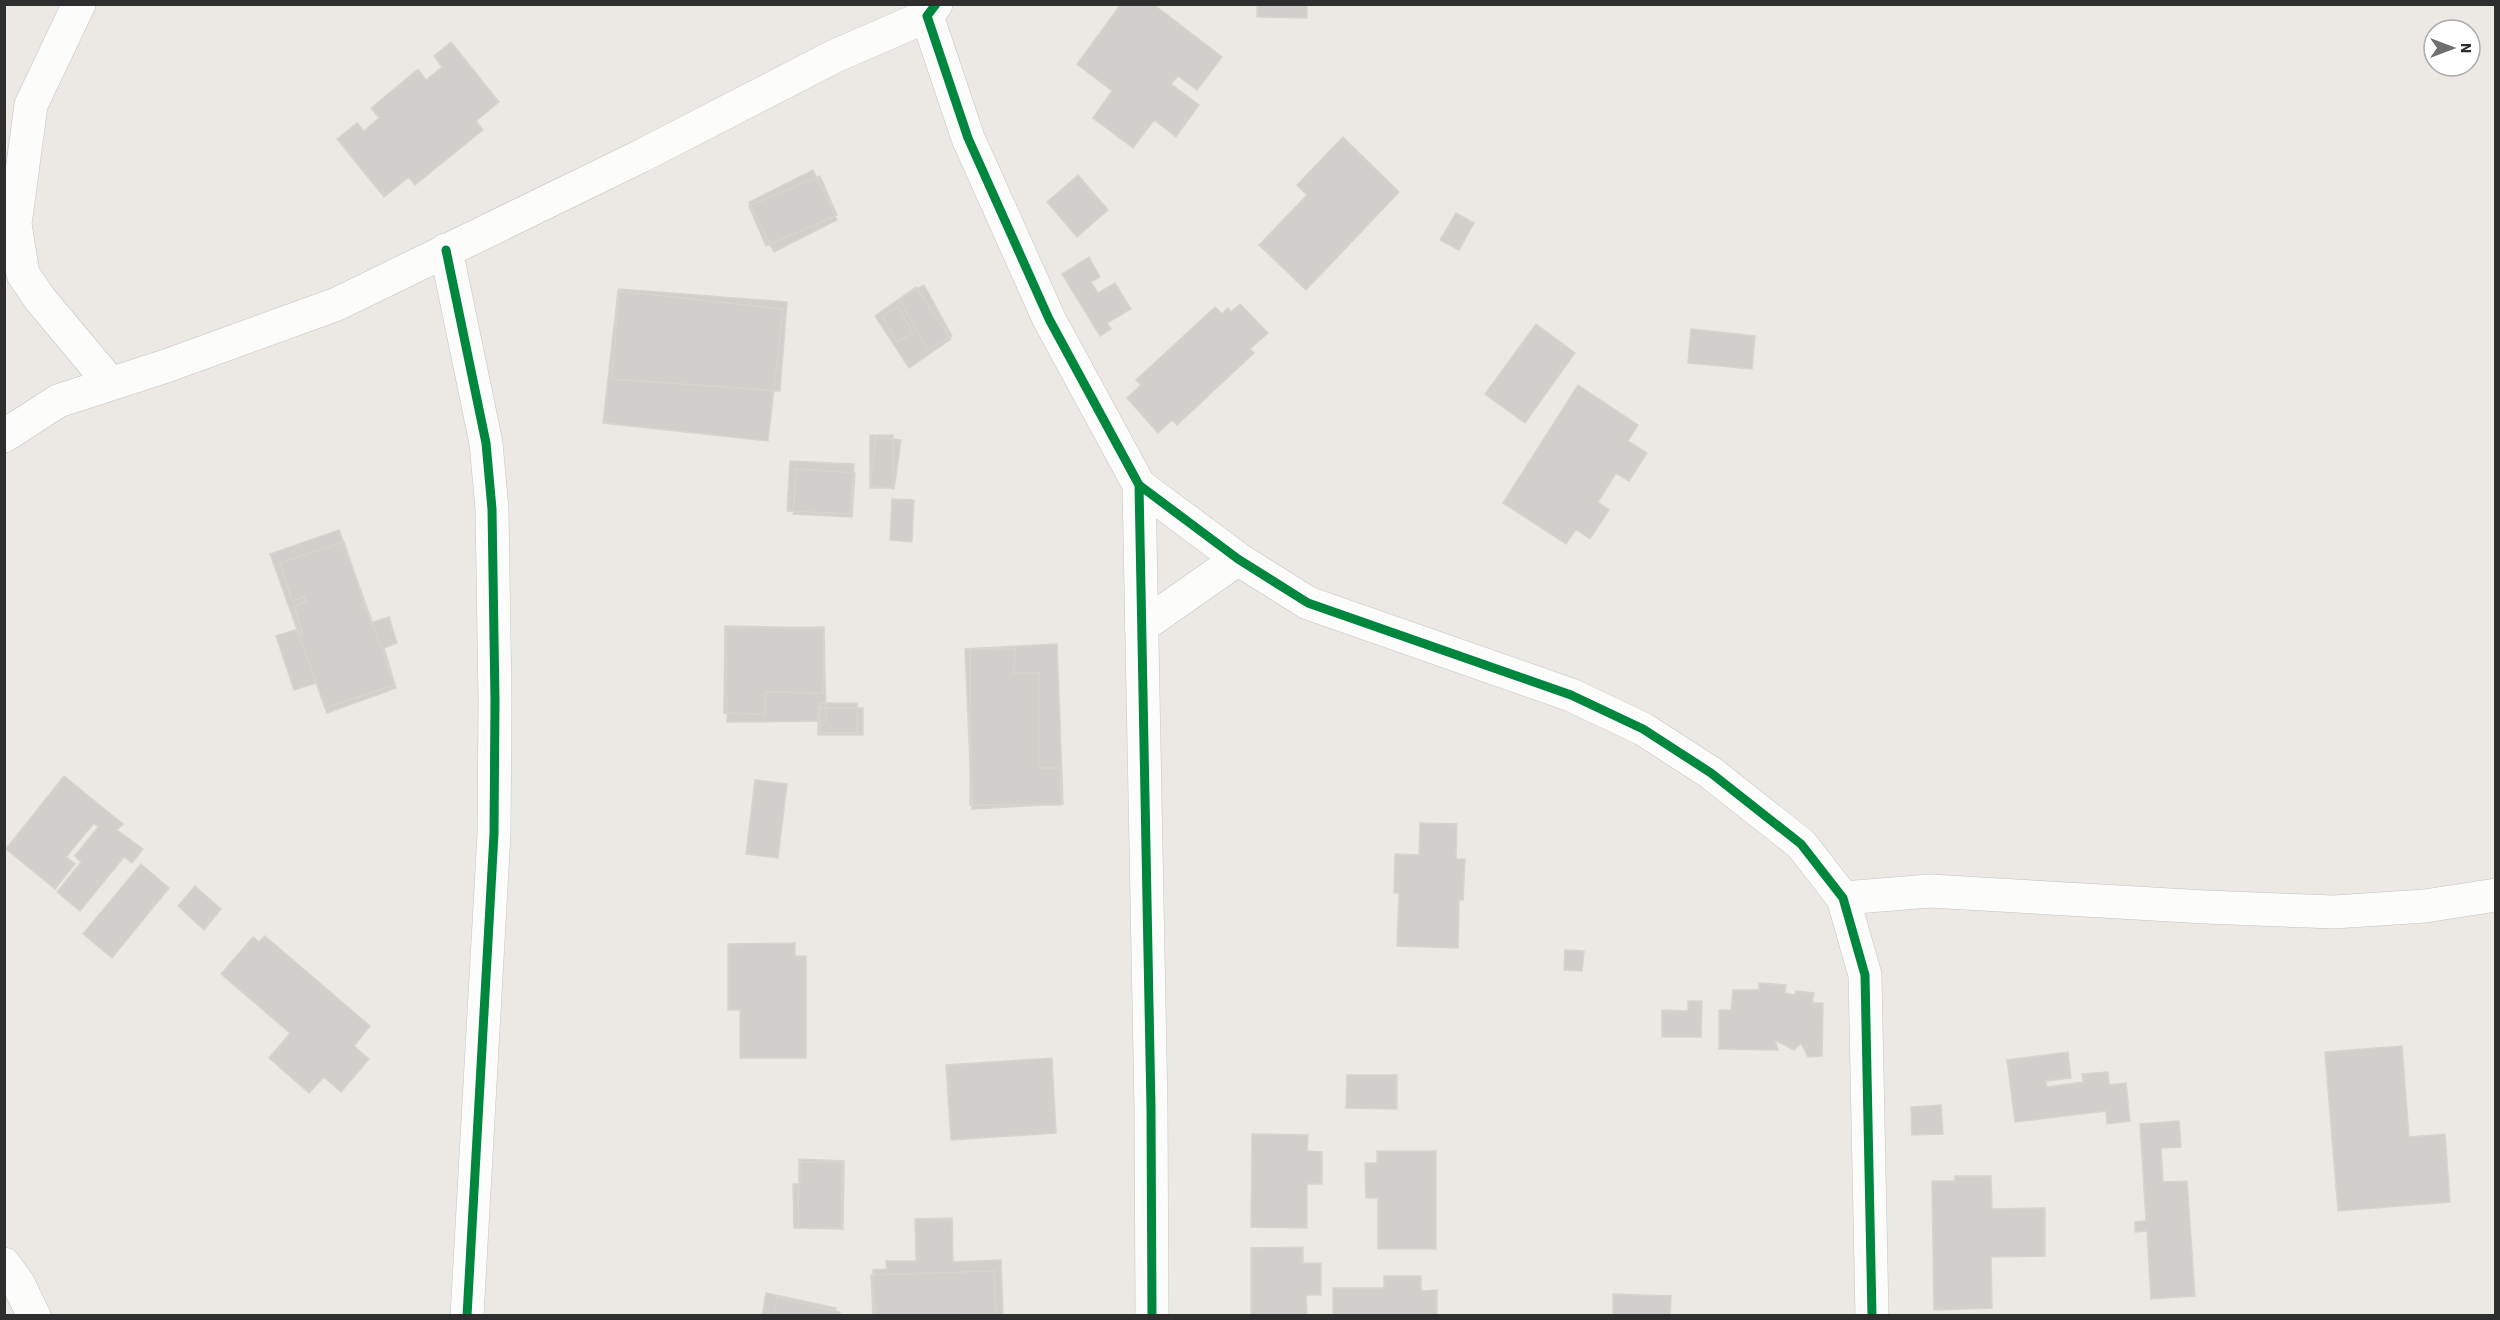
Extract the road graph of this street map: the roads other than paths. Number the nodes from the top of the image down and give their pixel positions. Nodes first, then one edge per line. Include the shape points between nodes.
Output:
1 (79, 4) edge
2 (932, 10) edge
3 (446, 250) junction
4 (111, 384) junction
5 (4, 436) edge
6 (1139, 485) junction
7 (1239, 559) junction
8 (1141, 627) junction
9 (2496, 895) edge
10 (1843, 898) junction
11 (4, 1264) edge
12 (34, 1316) edge
13 (467, 1316) edge
14 (1152, 1316) edge
15 (1872, 1316) edge

1 - 4 street via 31,105 15,224 23,274
2 - 3 street
2 - 6 street via 968,138 1049,319
3 - 4 street via 337,304
3 - 13 street via 486,443 492,520 494,834
4 - 5 street via 58,401
6 - 7 street
6 - 8 street
7 - 8 street
7 - 10 street via 1308,603 1571,694 1643,729 1712,773 1801,844
8 - 14 street
9 - 10 street via 2425,906 2334,912 1930,891
10 - 15 street via 1865,975
11 - 12 street

